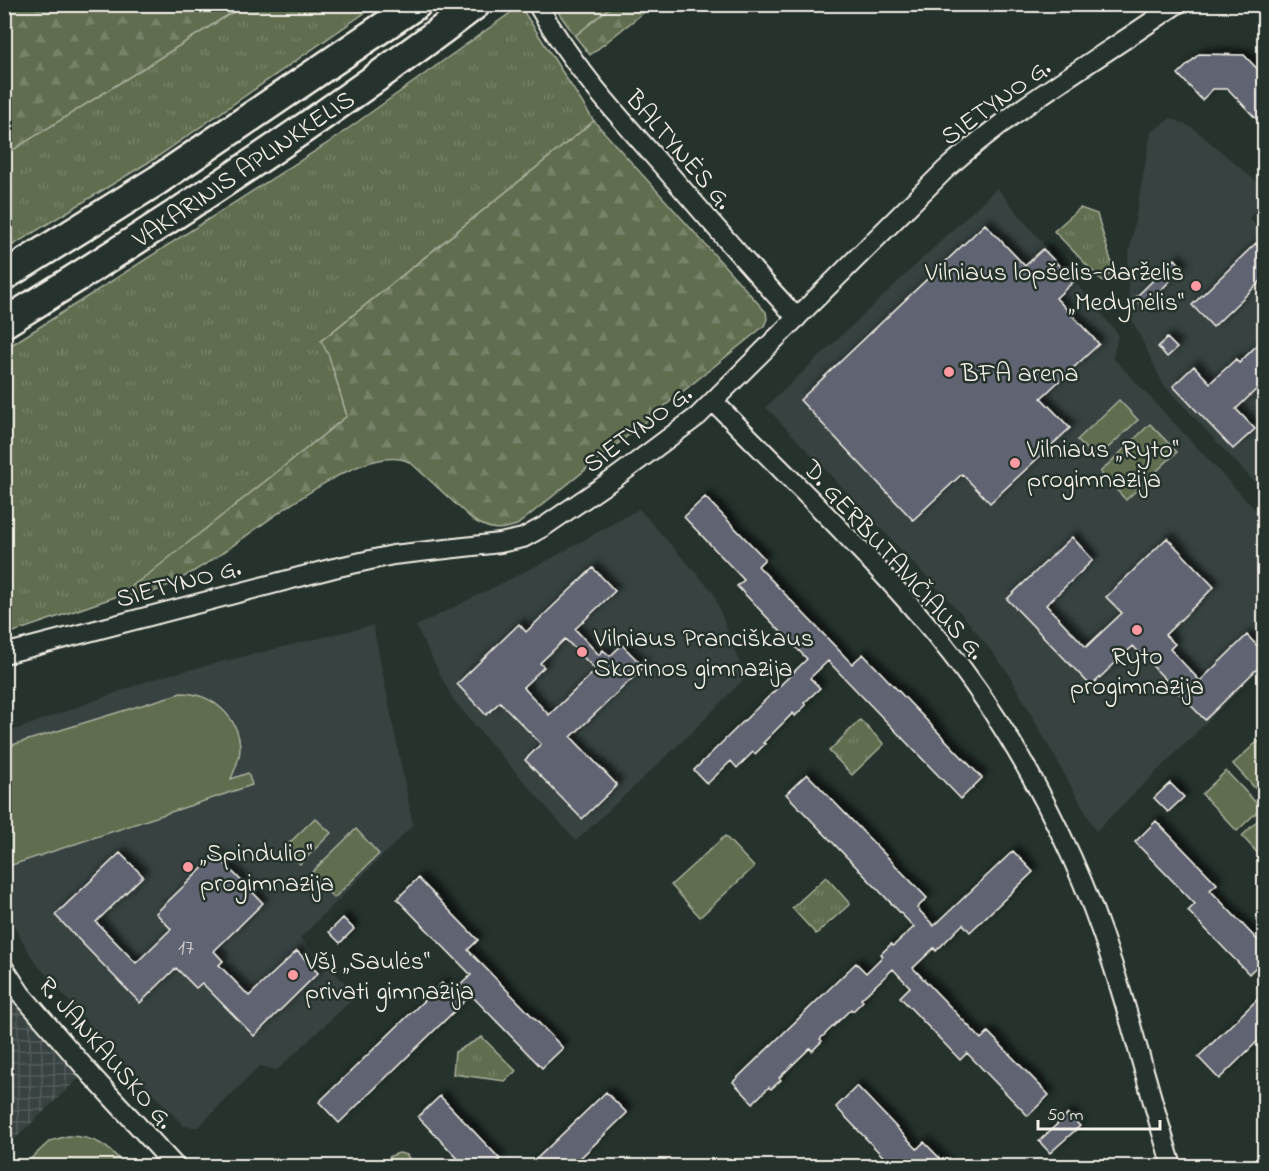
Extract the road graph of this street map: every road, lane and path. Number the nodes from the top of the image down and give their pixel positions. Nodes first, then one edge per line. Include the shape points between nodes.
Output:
1 (417, 4) edge
2 (476, 4) edge
3 (537, 4) edge
4 (1177, 4) edge
5 (4, 276) edge
6 (797, 318) junction
7 (4, 323) edge
8 (714, 402) junction
9 (4, 654) edge
10 (4, 968) edge
11 (175, 1167) edge
12 (1172, 1167) edge

1 - 5 highway, VAKARINIS APLINKKELIS via 158,180
2 - 7 highway, VAKARINIS APLINKKELIS via 408,56 232,177
3 - 6 street, BALTYNĖS G. via 609,106
4 - 6 street, SIETYNO G. via 971,147
6 - 8 street, SIETYNO G.
8 - 9 street, SIETYNO G. via 624,472 523,538 393,555 334,568
8 - 12 street, D. GERBUTAVIČIAUS G. via 919,616 998,720 1043,798 1102,934
10 - 11 street, R. JANKAUSKO G. via 27,1002

